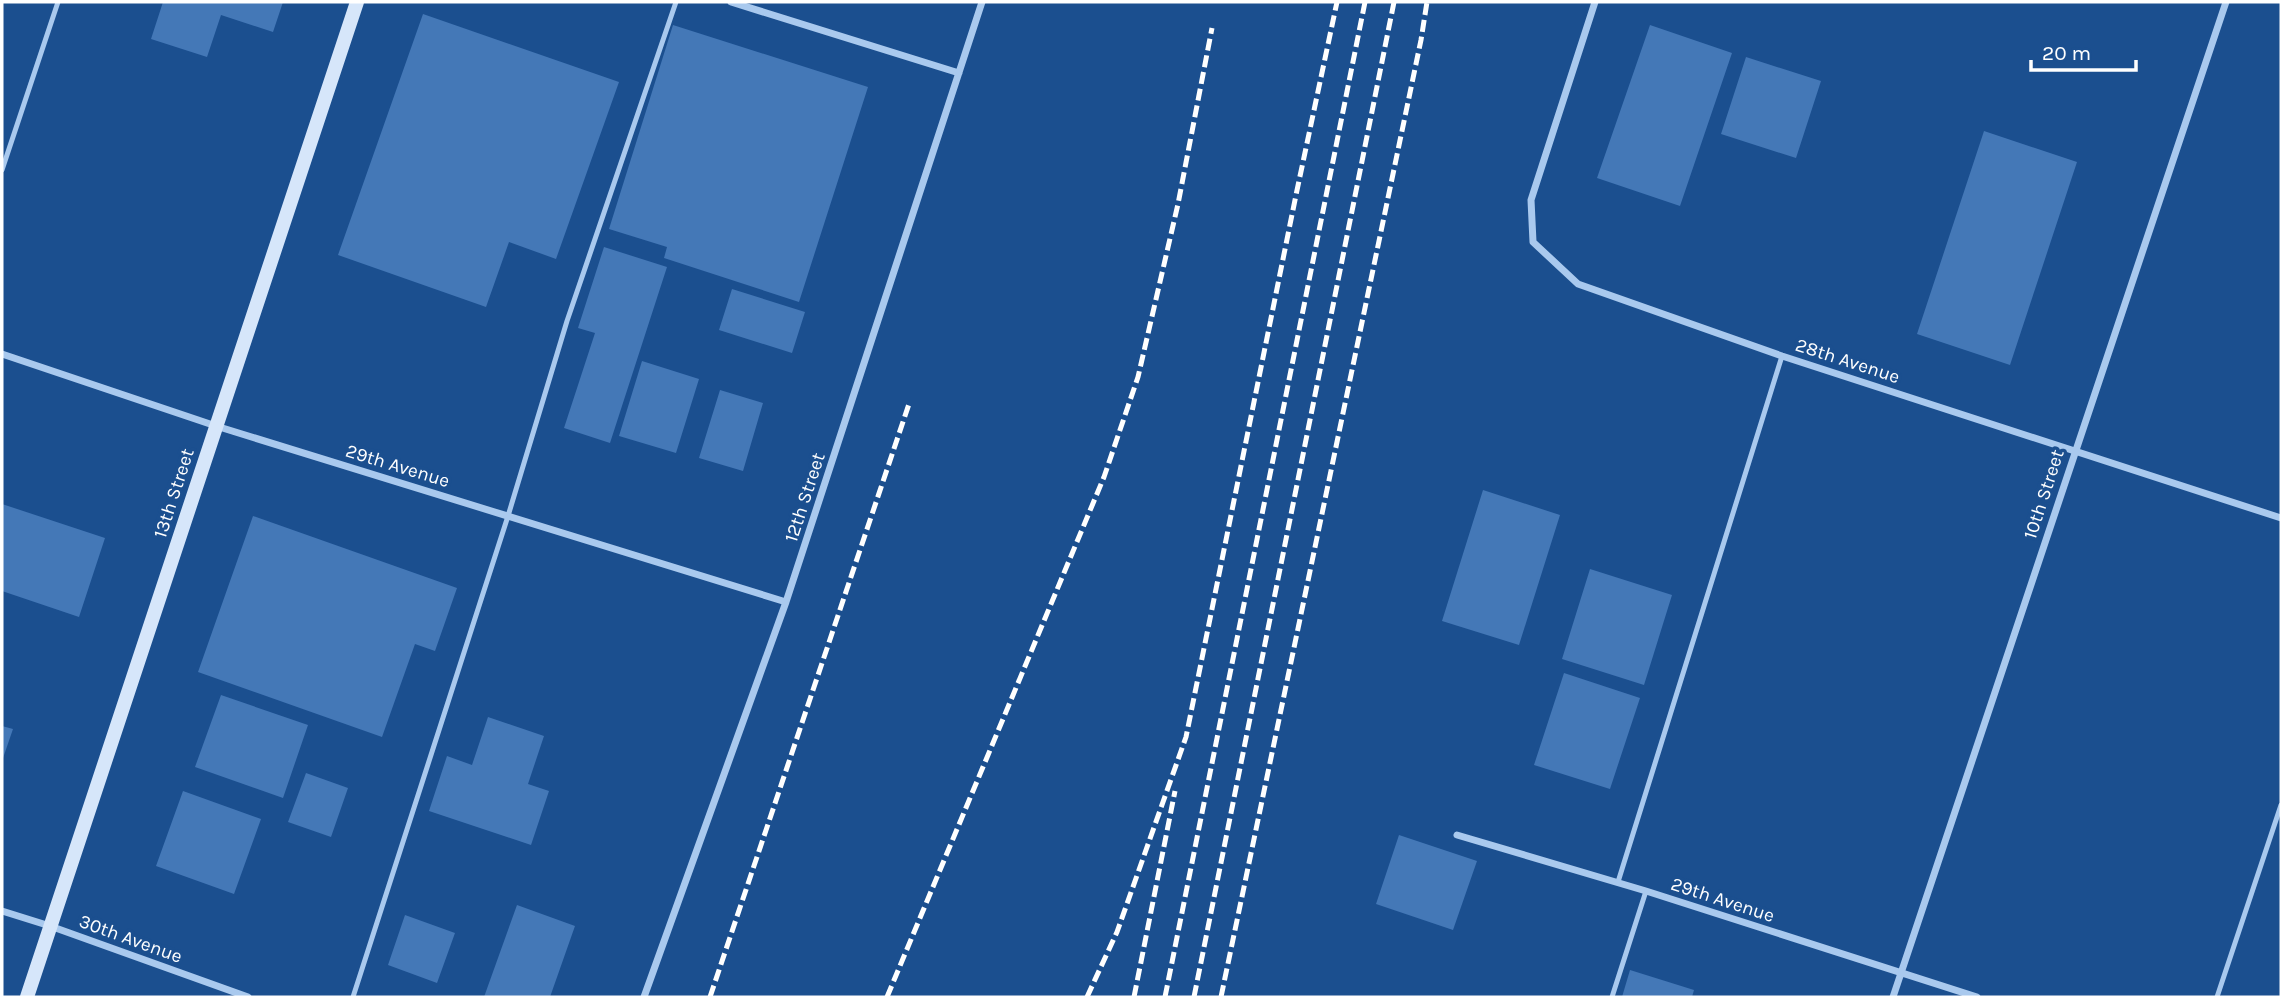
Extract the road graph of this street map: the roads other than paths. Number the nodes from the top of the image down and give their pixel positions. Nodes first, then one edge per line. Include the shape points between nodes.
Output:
1 (58, 2) edge
2 (357, 2) edge
3 (676, 2) edge
4 (731, 2) edge
5 (982, 2) edge
6 (1595, 2) edge
7 (2226, 2) edge
8 (959, 73) junction
9 (2, 170) edge
10 (2, 354) edge
11 (1782, 356) junction
12 (216, 426) junction
13 (2074, 450) junction
14 (508, 516) junction
15 (2281, 518) edge
16 (786, 602) junction
17 (2281, 805) edge
18 (1457, 835) dead end
19 (1618, 882) junction
20 (1646, 891) junction
21 (2, 911) edge
22 (50, 926) junction
23 (1901, 973) junction
24 (27, 997) edge
25 (248, 997) edge
26 (353, 997) edge
27 (644, 997) edge
28 (1612, 997) edge
29 (1893, 997) edge
30 (1977, 997) edge
31 (2217, 997) edge

1 - 9 lane
2 - 12 main road, 13th Street
3 - 14 lane via 567,321
4 - 8 street
5 - 8 street, 12th Street
6 - 11 street, 28th Avenue via 1531,200 1533,242 1578,284
7 - 13 street, 10th Street
8 - 16 street, 12th Street
10 - 12 street, 29th Avenue
11 - 13 street, 28th Avenue
11 - 19 lane
12 - 14 street, 29th Avenue
12 - 22 main road, 13th Street
13 - 15 street, 28th Avenue
13 - 23 street, 10th Street
14 - 16 street, 29th Avenue
14 - 26 lane
16 - 27 street, 12th Street
17 - 31 lane
18 - 19 street, 29th Avenue
19 - 20 street, 29th Avenue
20 - 23 street, 29th Avenue
20 - 28 lane
21 - 22 street, 30th Avenue
22 - 24 main road, 13th Street
22 - 25 street, 30th Avenue
23 - 29 street, 10th Street
23 - 30 street, 29th Avenue

